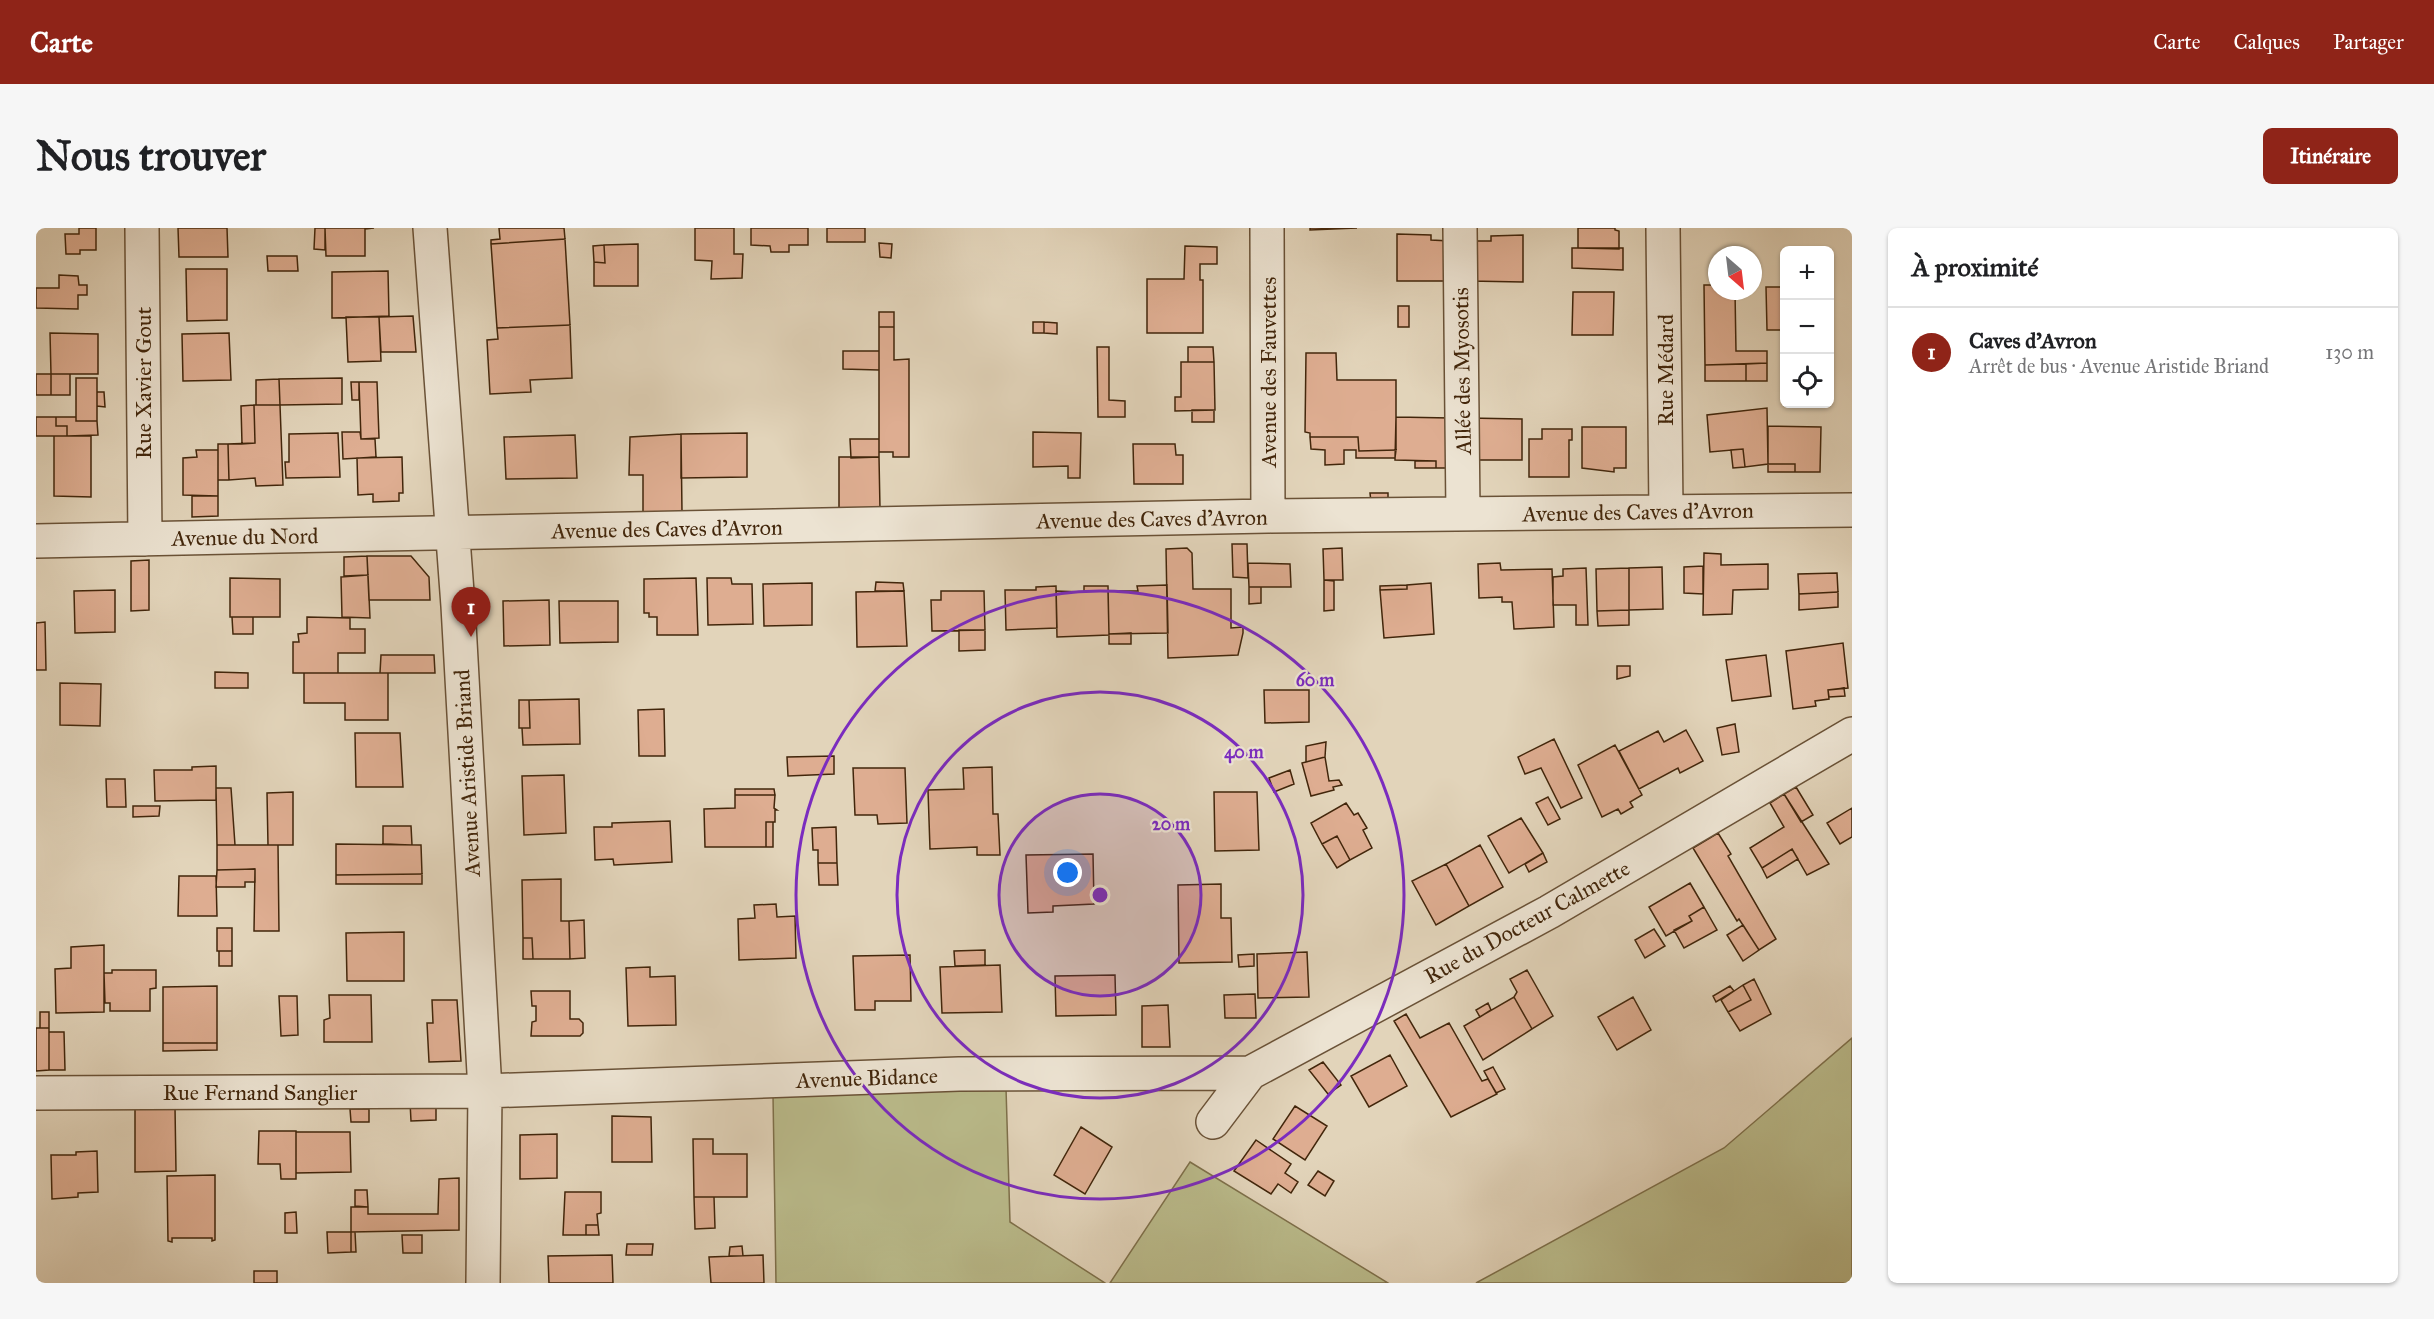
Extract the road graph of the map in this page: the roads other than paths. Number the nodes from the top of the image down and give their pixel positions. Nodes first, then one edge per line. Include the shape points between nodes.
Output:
1 (142, 228) edge
2 (430, 228) edge
3 (1267, 228) edge
4 (1460, 228) edge
5 (1663, 228) edge
6 (1852, 510) edge
7 (1666, 512) junction
8 (1463, 513) junction
9 (1268, 516) junction
10 (453, 533) junction
11 (145, 539) junction
12 (36, 541) edge
13 (1852, 734) edge
14 (1250, 1073) junction
15 (485, 1091) junction
16 (36, 1093) edge
17 (1213, 1122) dead end
18 (483, 1283) edge

1 - 11 street, Rue Xavier Gout
2 - 10 street, Avenue Aristide Briand
3 - 9 street, Avenue des Fauvettes
4 - 8 street, Allée des Myosotis
5 - 7 street, Rue Médard
6 - 7 street, Avenue des Caves d'Avron
7 - 8 street, Avenue des Caves d'Avron
8 - 9 street, Avenue des Caves d'Avron
9 - 10 street, Avenue des Caves d'Avron
10 - 11 street, Avenue du Nord
10 - 15 street, Avenue Aristide Briand
11 - 12 street, Avenue du Nord
13 - 14 street, Rue du Docteur Calmette via 1550,912
14 - 15 street, Avenue Bidance via 959,1074
14 - 17 street, Rue du Docteur Calmette
15 - 16 street, Rue Fernand Sanglier
15 - 18 street, Avenue Aristide Briand

